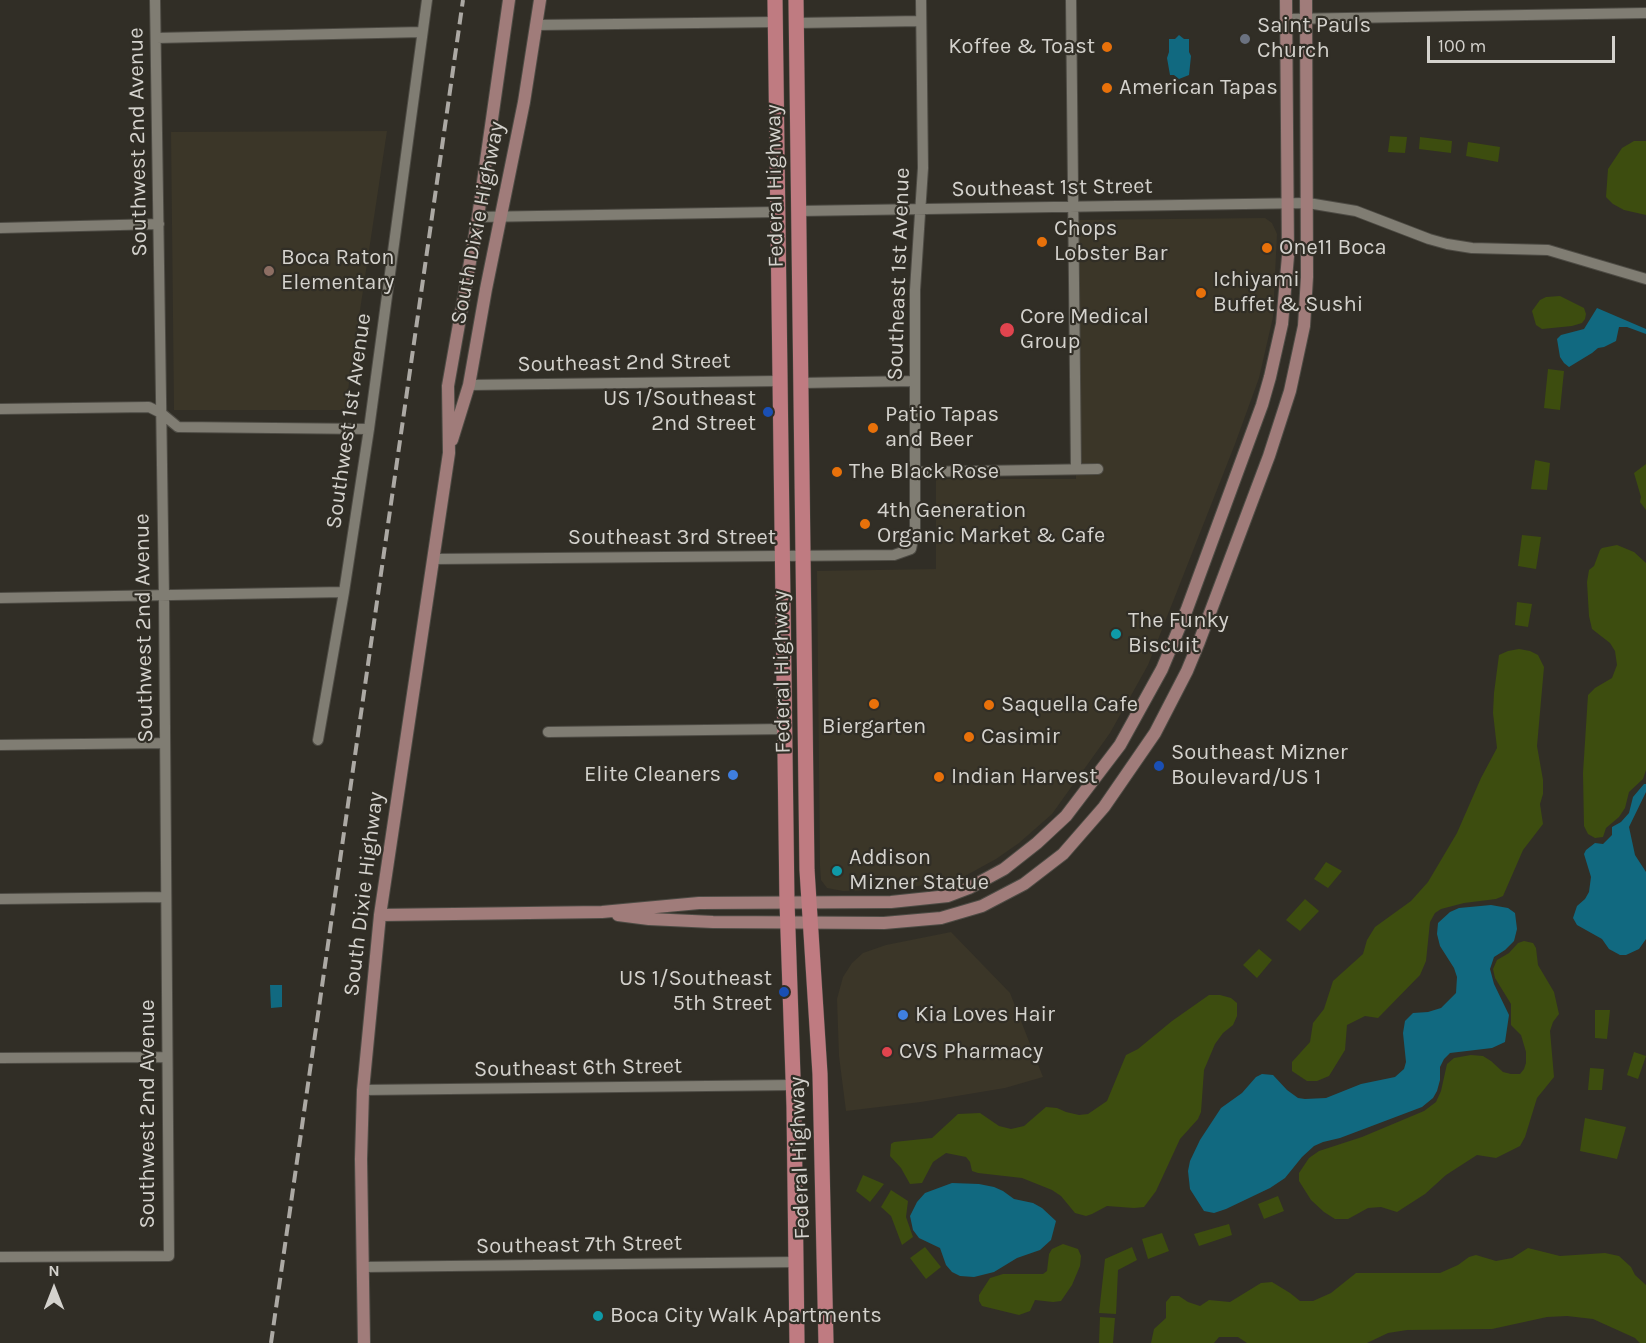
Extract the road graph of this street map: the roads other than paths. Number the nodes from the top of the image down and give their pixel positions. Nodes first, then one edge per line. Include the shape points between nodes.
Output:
1 (155, 0) edge
2 (427, 0) edge
3 (509, 0) edge
4 (540, 0) edge
5 (775, 0) edge
6 (796, 0) edge
7 (921, 0) edge
8 (1071, 0) edge
9 (1286, 0) edge
10 (1306, 0) edge
11 (1646, 13) edge
12 (1286, 19) junction
13 (1306, 19) junction
14 (921, 21) junction
15 (775, 22) junction
16 (796, 23) junction
17 (537, 25) junction
18 (422, 32) junction
19 (156, 38) junction
20 (777, 174) junction
21 (1287, 203) junction
22 (1308, 204) junction
23 (1074, 206) junction
24 (920, 210) junction
25 (798, 211) junction
26 (777, 212) junction
27 (501, 216) junction
28 (478, 217) junction
29 (159, 224) junction
30 (0, 228) edge
31 (798, 250) junction
32 (1646, 279) edge
33 (779, 381) junction
34 (915, 381) junction
35 (800, 383) junction
36 (469, 385) junction
37 (0, 409) edge
38 (160, 413) junction
39 (369, 429) junction
40 (448, 453) junction
41 (1076, 469) junction
42 (1098, 469) dead end
43 (915, 472) junction
44 (911, 549) joint
45 (782, 556) junction
46 (803, 556) junction
47 (433, 559) junction
48 (344, 592) junction
49 (164, 596) junction
50 (0, 598) edge
51 (785, 729) junction
52 (548, 732) dead end
53 (318, 740) dead end
54 (165, 743) junction
55 (0, 745) edge
56 (806, 758) junction
57 (166, 897) junction
58 (0, 899) edge
59 (787, 902) junction
60 (809, 902) junction
61 (699, 903) junction
62 (602, 912) junction
63 (380, 915) junction
64 (699, 922) junction
65 (787, 923) junction
66 (810, 923) junction
67 (167, 1057) junction
68 (0, 1058) edge
69 (793, 1085) junction
70 (363, 1090) junction
71 (0, 1257) edge
72 (796, 1262) junction
73 (363, 1267) junction
74 (364, 1343) edge
75 (797, 1343) edge
76 (826, 1343) edge

1 - 19 street, Southwest 2nd Avenue
2 - 18 street, Southwest 1st Avenue
3 - 28 main road, South Dixie Highway
4 - 17 main road, South Dixie Highway
5 - 15 main road, Federal Highway
6 - 16 main road, Federal Highway
7 - 14 street, Southeast 1st Avenue
8 - 23 street
9 - 12 main road
10 - 13 main road
11 - 13 street
12 - 13 street
12 - 21 main road
13 - 22 main road
14 - 16 street
14 - 24 street, Southeast 1st Avenue
15 - 17 street
15 - 20 main road, Federal Highway
16 - 25 main road, Federal Highway
17 - 27 main road, South Dixie Highway
18 - 19 street
18 - 39 street, Southwest 1st Avenue
19 - 29 street, Southwest 2nd Avenue
20 - 25 main road via 786,199
20 - 26 main road, Federal Highway
21 - 22 street, Southeast 1st Street
21 - 23 street, Southeast 1st Street
21 - 60 main road via 1285,301 1262,405 1162,669 1120,745 1073,808 1044,836 1004,869 969,888 948,896 891,902
22 - 32 street, Southeast 1st Street via 1356,211 1447,244 1548,250
22 - 66 main road via 1304,326 1284,412 1187,671 1155,733 1118,787 1063,854 1024,884 982,906 941,918
23 - 24 street, Southeast 1st Street
23 - 41 street
24 - 25 street, Southeast 1st Street
24 - 34 street, Southeast 1st Avenue
25 - 31 main road, Federal Highway
26 - 27 street
26 - 31 main road
26 - 33 main road, Federal Highway
27 - 28 street
27 - 36 main road, South Dixie Highway
28 - 40 main road, South Dixie Highway via 448,386
29 - 30 street
29 - 38 street, Southwest 2nd Avenue
31 - 35 main road, Federal Highway
33 - 36 street, Southeast 2nd Street
33 - 45 main road, Federal Highway
34 - 35 street
34 - 43 street, Southeast 1st Avenue
35 - 46 main road, Federal Highway
36 - 40 main road, South Dixie Highway
37 - 38 street via 149,407
38 - 39 street via 178,427
38 - 49 street, Southwest 2nd Avenue
39 - 48 street, Southwest 1st Avenue
40 - 47 main road, South Dixie Highway
41 - 42 street
41 - 43 street
43 - 44 street, Southeast 1st Avenue via 915,530
44 - 46 street, Southeast 3rd Street via 894,555
45 - 46 street, Southeast 3rd Street
45 - 47 street, Southeast 3rd Street
45 - 51 main road, Federal Highway
46 - 56 main road, Federal Highway
47 - 63 main road, South Dixie Highway
48 - 49 street
48 - 53 street, Southwest 1st Avenue
49 - 50 street
49 - 54 street, Southwest 2nd Avenue
51 - 52 street
51 - 56 main road
51 - 59 main road, Federal Highway
54 - 55 street
54 - 57 street, Southwest 2nd Avenue
56 - 60 main road, Federal Highway
57 - 58 street
57 - 67 street, Southwest 2nd Avenue
59 - 60 main road
59 - 61 main road
59 - 65 main road, Federal Highway
60 - 66 main road, Federal Highway
61 - 62 main road
61 - 64 main road
62 - 63 main road
62 - 64 main road
63 - 70 main road, South Dixie Highway
64 - 65 main road
65 - 66 main road
65 - 69 main road, Federal Highway
66 - 76 main road, Federal Highway via 820,1074
67 - 68 street
67 - 71 street, Southwest 2nd Avenue via 169,1256
69 - 70 street, Southeast 6th Street
69 - 72 main road, Federal Highway
70 - 73 main road, South Dixie Highway
72 - 73 street, Southeast 7th Street
72 - 75 main road, Federal Highway
73 - 74 main road, South Dixie Highway

